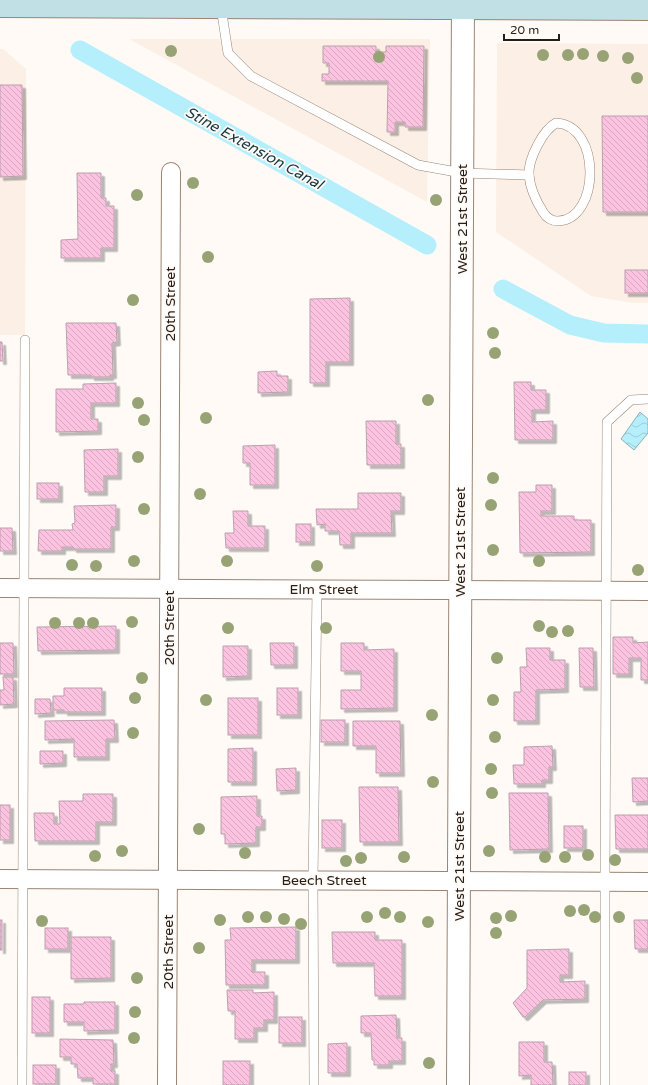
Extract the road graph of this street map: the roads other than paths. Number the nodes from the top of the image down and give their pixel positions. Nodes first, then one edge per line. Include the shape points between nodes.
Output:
1 (93, 3) edge
2 (251, 3) edge
3 (463, 4) edge
4 (0, 6) edge
5 (221, 7) junction
6 (648, 9) edge
7 (171, 172) dead end
8 (462, 173) junction
9 (529, 175) junction
10 (25, 340) dead end
11 (648, 399) edge
12 (0, 588) edge
13 (25, 588) junction
14 (169, 589) junction
15 (317, 589) junction
16 (460, 590) junction
17 (606, 591) junction
18 (648, 591) edge
19 (0, 879) edge
20 (23, 879) junction
21 (168, 880) junction
22 (313, 880) junction
23 (459, 881) junction
24 (605, 882) junction
25 (648, 882) edge
26 (22, 1085) edge
27 (167, 1085) edge
28 (314, 1085) edge
29 (458, 1085) edge
30 (605, 1085) edge

1 - 4 main road
1 - 5 main road
2 - 3 main road
2 - 5 main road
3 - 6 main road
3 - 8 street, West 21st Street
5 - 8 lane via 228,53 251,76 418,165
7 - 14 street, 20th Street
8 - 9 lane
8 - 16 street, West 21st Street
9 - 9 lane via 536,199 544,214 552,221 572,216 580,208 587,192 590,174 586,144 568,125 556,123 542,137 534,153
10 - 13 lane
11 - 17 lane via 630,400 607,422
12 - 13 street, Elm Street
13 - 14 street, Elm Street
13 - 20 lane
14 - 15 street, Elm Street
14 - 21 street, 20th Street
15 - 16 street, Elm Street
15 - 22 lane
16 - 17 street, Elm Street
16 - 23 street, West 21st Street
17 - 18 street, Elm Street
17 - 24 lane
19 - 20 street, Beech Street
20 - 21 street, Beech Street
20 - 26 lane
21 - 22 street, Beech Street
21 - 27 street, 20th Street
22 - 23 street, Beech Street
22 - 28 lane
23 - 24 street, Beech Street
23 - 29 street, West 21st Street
24 - 25 street, Beech Street
24 - 30 lane

